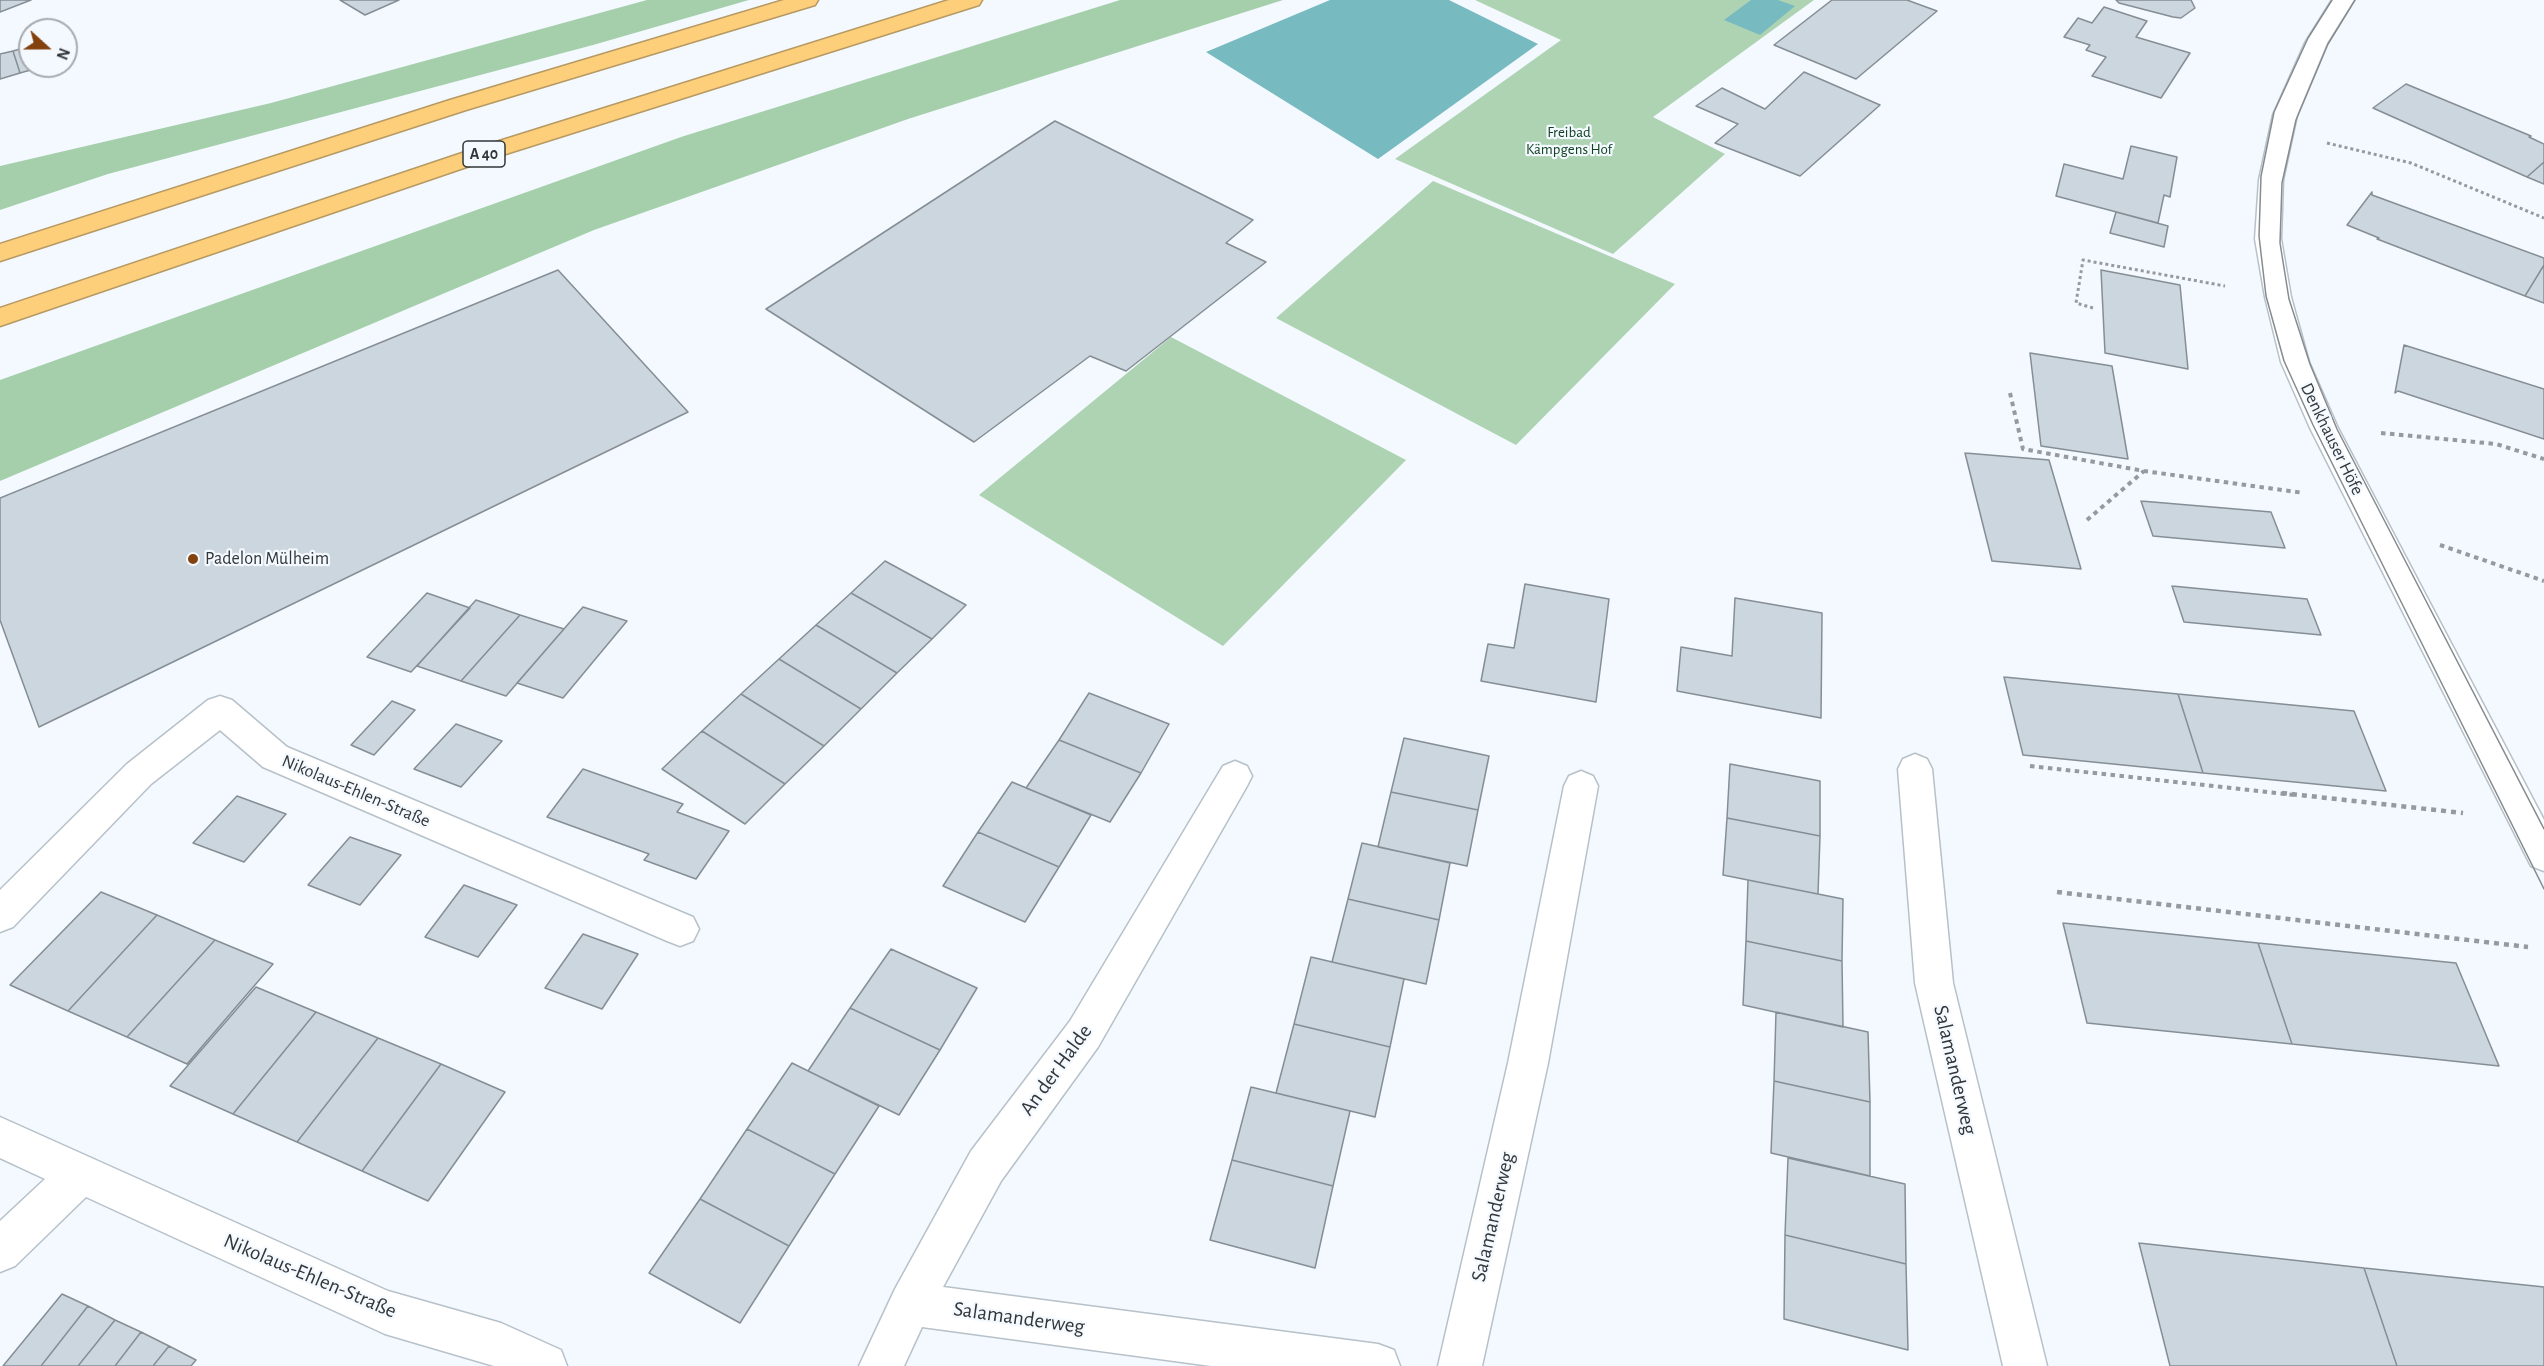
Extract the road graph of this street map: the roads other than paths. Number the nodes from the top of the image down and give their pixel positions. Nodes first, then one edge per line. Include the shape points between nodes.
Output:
1 (807, 0) edge
2 (971, 0) edge
3 (2343, 0) edge
4 (0, 253) edge
5 (0, 317) edge
6 (1916, 769) dead end
7 (1235, 776) dead end
8 (1581, 786) dead end
9 (2544, 855) edge
10 (0, 915) edge
11 (680, 929) dead end
12 (0, 1137) edge
13 (80, 1174) junction
14 (0, 1251) edge
15 (910, 1304) junction
16 (544, 1366) edge
17 (881, 1366) edge
18 (1378, 1366) edge
19 (1460, 1366) edge
20 (2025, 1366) edge

1 - 4 highway via 458,105
2 - 5 highway, A 40 via 485,153
3 - 9 street, Denkhauser Höfe via 2316,43 2281,132 2271,180 2268,239 2278,297 2295,362 2324,428
6 - 20 street, Salamanderweg via 1934,983
7 - 15 street, An der Halde via 1084,1034 986,1166
8 - 19 street, Salamanderweg via 1528,1063
10 - 11 street, Nikolaus-Ehlen-Straße via 139,774 220,710 275,757
12 - 13 street, Nikolaus-Ehlen-Straße
13 - 14 street
13 - 16 street, Nikolaus-Ehlen-Straße via 385,1312 486,1339
15 - 17 street, An der Halde
15 - 18 street, Salamanderweg

